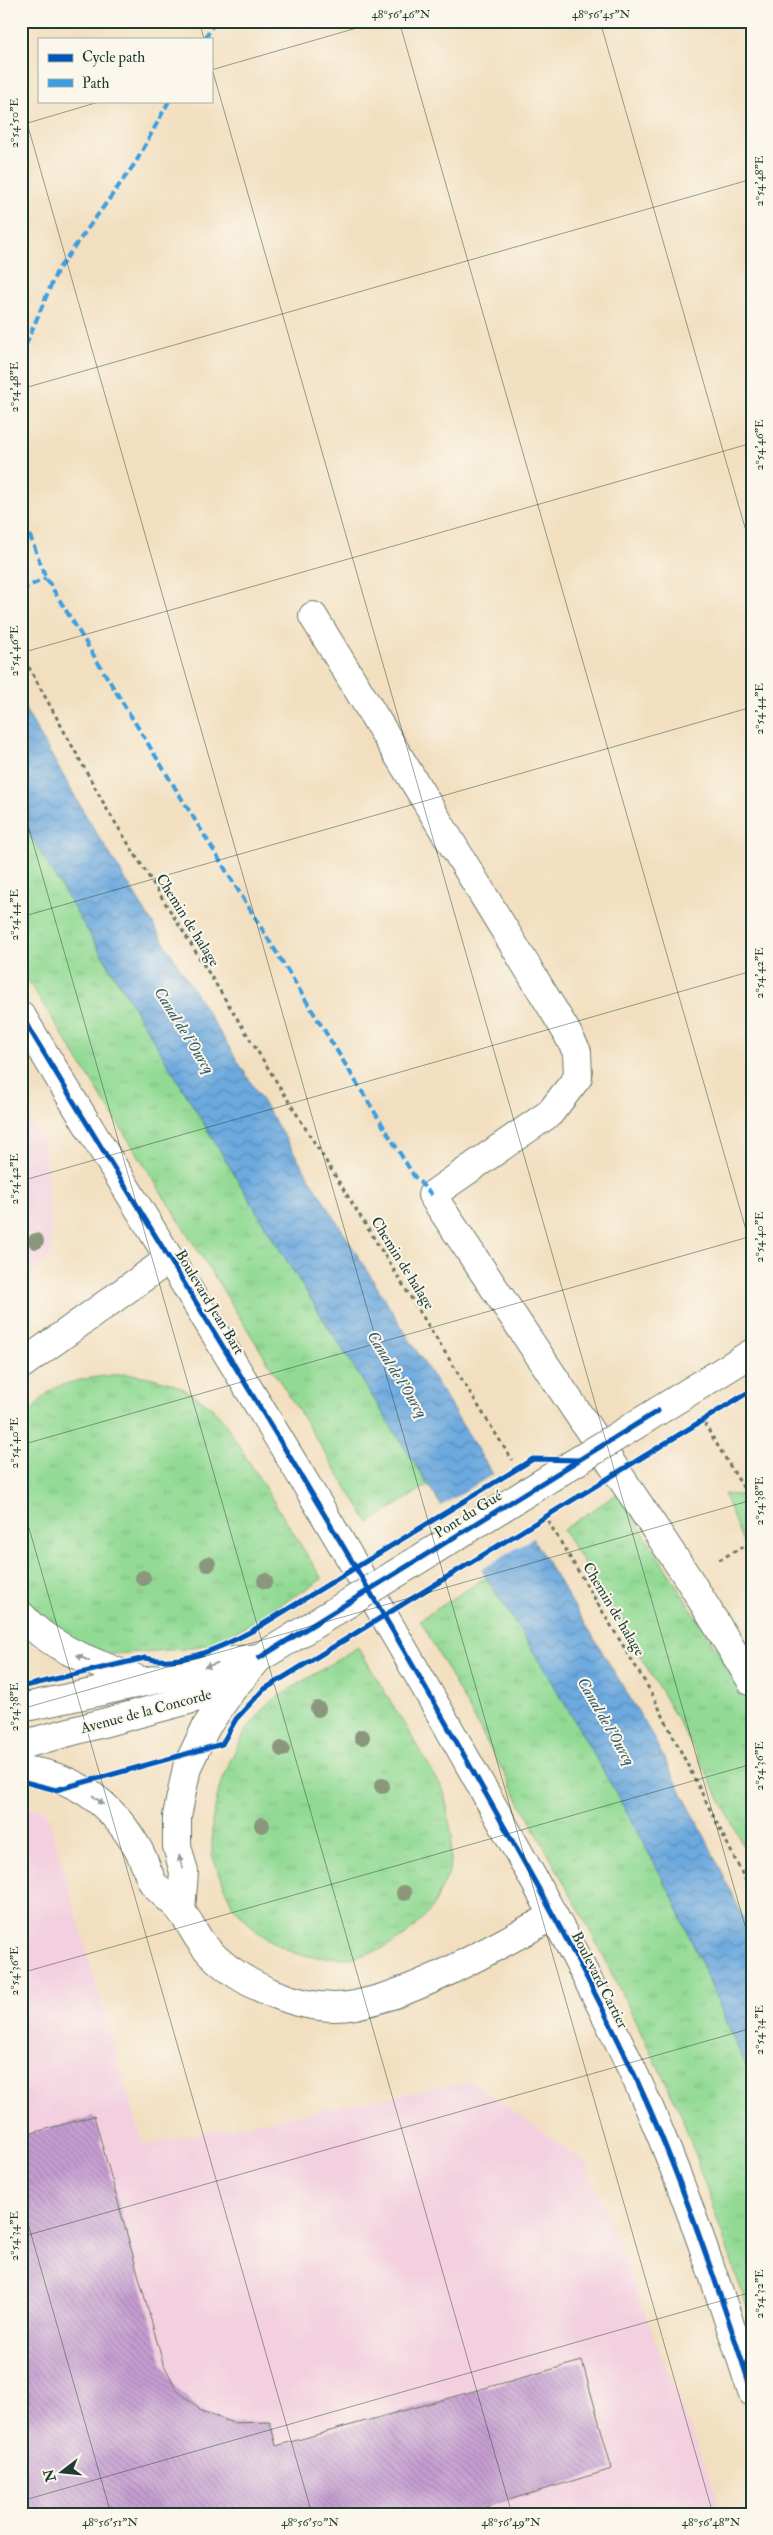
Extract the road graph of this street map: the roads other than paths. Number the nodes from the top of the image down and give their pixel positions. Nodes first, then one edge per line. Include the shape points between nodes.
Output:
1 (313, 616) dead end
2 (21, 1015) edge
3 (169, 1259) junction
4 (752, 1353) edge
5 (21, 1365) edge
6 (377, 1601) joint
7 (21, 1615) edge
8 (292, 1638) joint
9 (259, 1658) junction
10 (144, 1682) junction
11 (752, 1682) edge
12 (233, 1688) junction
13 (21, 1708) edge
14 (21, 1745) edge
15 (21, 1770) edge
16 (181, 1910) junction
17 (554, 1916) junction
18 (752, 2392) edge

1 - 11 street via 576,1052 578,1077 550,1113 432,1195 688,1578
2 - 3 street, Boulevard Jean Bart
3 - 5 street
3 - 6 street, Boulevard Jean Bart
4 - 8 street, Pont du Gué, bridge
6 - 17 street, Boulevard Cartier
10 -> 7 street via 59,1646
8 - 9 street, Avenue de la Concorde
9 -> 10 street, Avenue de la Concorde via 223,1662
9 - 12 street, Avenue de la Concorde
10 - 13 street, Avenue de la Concorde
12 - 14 street, Avenue de la Concorde
16 -> 12 street via 184,1872 177,1846 177,1816 187,1768 206,1727
15 -> 16 street via 47,1774 74,1784 118,1817 139,1850 154,1884
16 - 17 street via 205,1947 234,1973 282,1998 318,2005 352,2006 388,1997 433,1978
17 - 18 street, Boulevard Cartier via 659,2130 711,2264

